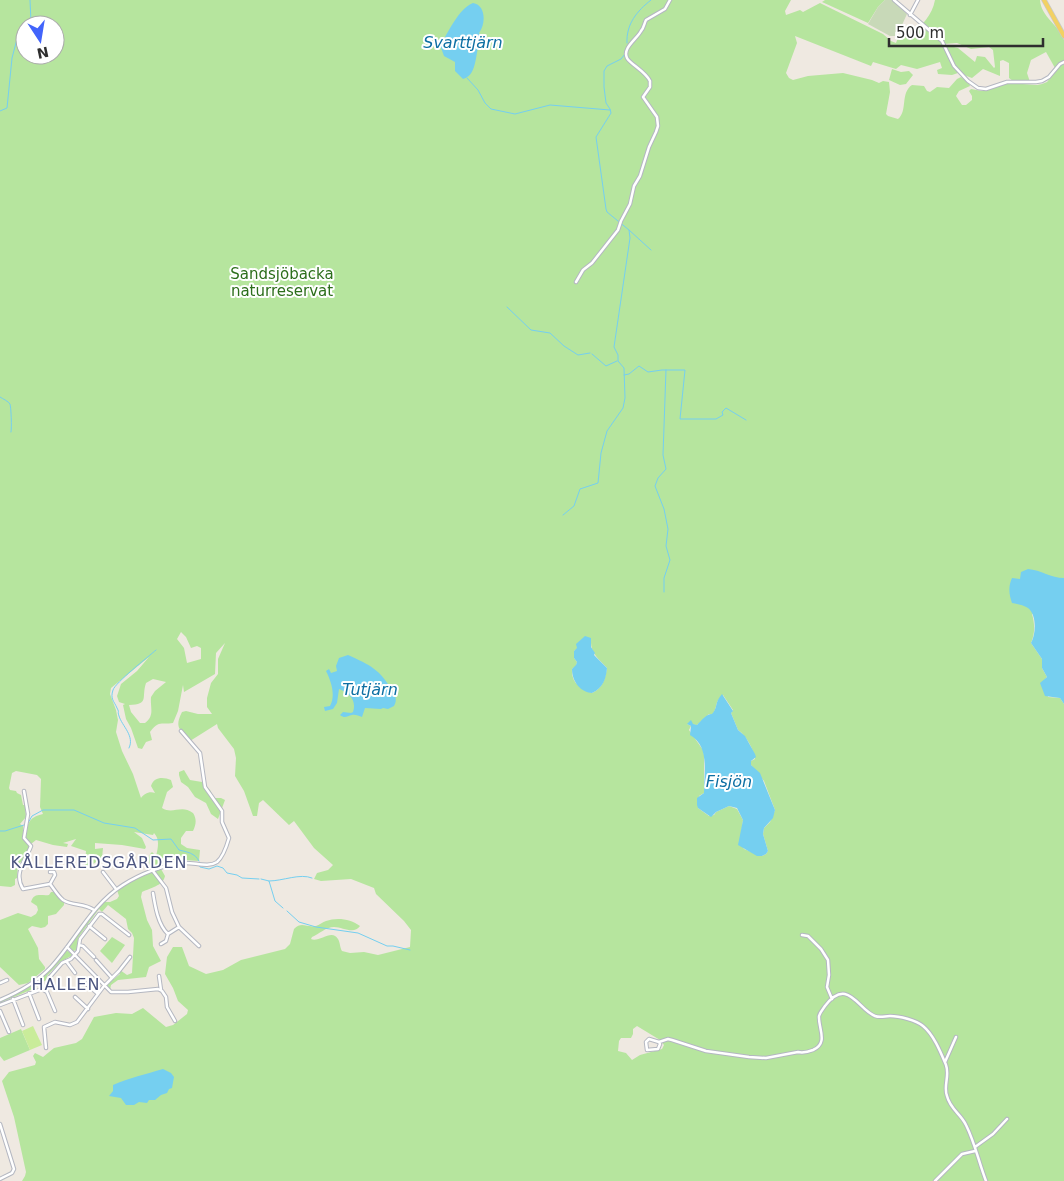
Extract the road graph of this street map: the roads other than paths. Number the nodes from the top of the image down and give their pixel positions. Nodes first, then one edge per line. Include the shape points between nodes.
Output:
1 (670, 0) edge
2 (894, 0) edge
3 (918, 0) edge
4 (1045, 0) edge
5 (910, 14) junction
6 (1064, 32) edge
7 (1064, 36) edge
8 (1064, 62) edge
9 (576, 282) dead end
10 (181, 731) dead end
11 (24, 790) dead end
12 (153, 871) junction
13 (50, 872) dead end
14 (103, 872) dead end
15 (50, 884) junction
16 (116, 889) junction
17 (153, 893) dead end
18 (94, 910) junction
19 (89, 926) junction
20 (179, 927) junction
21 (168, 934) junction
22 (129, 935) dead end
23 (802, 935) dead end
24 (105, 939) dead end
25 (160, 944) dead end
26 (79, 945) junction
27 (199, 946) dead end
28 (67, 947) junction
29 (75, 954) junction
30 (130, 957) dead end
31 (66, 961) junction
32 (75, 973) dead end
33 (159, 976) dead end
34 (49, 978) dead end
35 (112, 978) junction
36 (7, 980) dead end
37 (0, 983) edge
38 (85, 983) dead end
39 (104, 986) junction
40 (160, 990) junction
41 (29, 993) junction
42 (98, 994) junction
43 (75, 997) dead end
44 (13, 999) junction
45 (832, 999) junction
46 (0, 1000) edge
47 (0, 1005) edge
48 (88, 1009) junction
49 (0, 1011) edge
50 (55, 1011) dead end
51 (39, 1019) dead end
52 (175, 1021) dead end
53 (23, 1026) dead end
54 (9, 1032) dead end
55 (956, 1037) dead end
56 (660, 1042) junction
57 (46, 1048) dead end
58 (945, 1062) junction
59 (1007, 1118) dead end
60 (0, 1124) edge
61 (0, 1142) edge
62 (5, 1142) junction
63 (975, 1149) junction
64 (0, 1179) edge
65 (934, 1181) edge
66 (986, 1181) edge

1 - 9 street via 665,9 646,20 641,32 629,45 627,58 650,81 644,99 655,113 658,126 616,233
2 - 5 street
3 - 5 street
4 - 6 main road
4 - 7 main road
5 - 8 street via 942,41 954,66 978,88 1007,82 1042,81
10 - 12 street via 200,753 205,788 222,810 228,840 215,863 183,863
11 - 15 street via 28,816 24,838 31,846 19,871 20,884 23,889
12 - 16 street
12 - 20 street via 166,888
13 - 15 street via 56,875
14 - 16 street
15 - 18 street via 62,900
16 - 18 street
17 - 21 street via 158,916
18 - 28 street
19 - 22 street via 100,913
19 - 24 street
19 - 26 street
20 - 21 street
20 - 27 street
21 - 25 street via 166,941
23 - 45 street via 808,936 828,960 827,988
26 - 29 street
26 - 35 street
28 - 29 street
28 - 46 street via 39,978
29 - 31 street
29 - 39 street
30 - 35 street
31 - 32 street
31 - 34 street
33 - 40 street
35 - 39 street
36 - 37 street
38 - 42 street
39 - 40 street via 115,993
39 - 42 street
40 - 52 street via 165,994 167,1008
41 - 44 street
41 - 50 street via 40,988 45,990
41 - 51 street
42 - 48 street
43 - 48 street
44 - 47 street
44 - 53 street
45 - 56 street via 820,1014 822,1039 812,1051 761,1058 706,1051 668,1039
45 - 58 street via 849,995 875,1016 892,1016 920,1024 928,1031
48 - 57 street via 74,1024 55,1022 44,1027
49 - 54 street
55 - 58 street
56 - 56 street via 649,1039 647,1050 658,1049
58 - 63 street via 947,1098 965,1122
59 - 63 street
60 - 62 street
61 - 62 street
62 - 64 street via 14,1170
63 - 65 street via 962,1154
63 - 66 street

